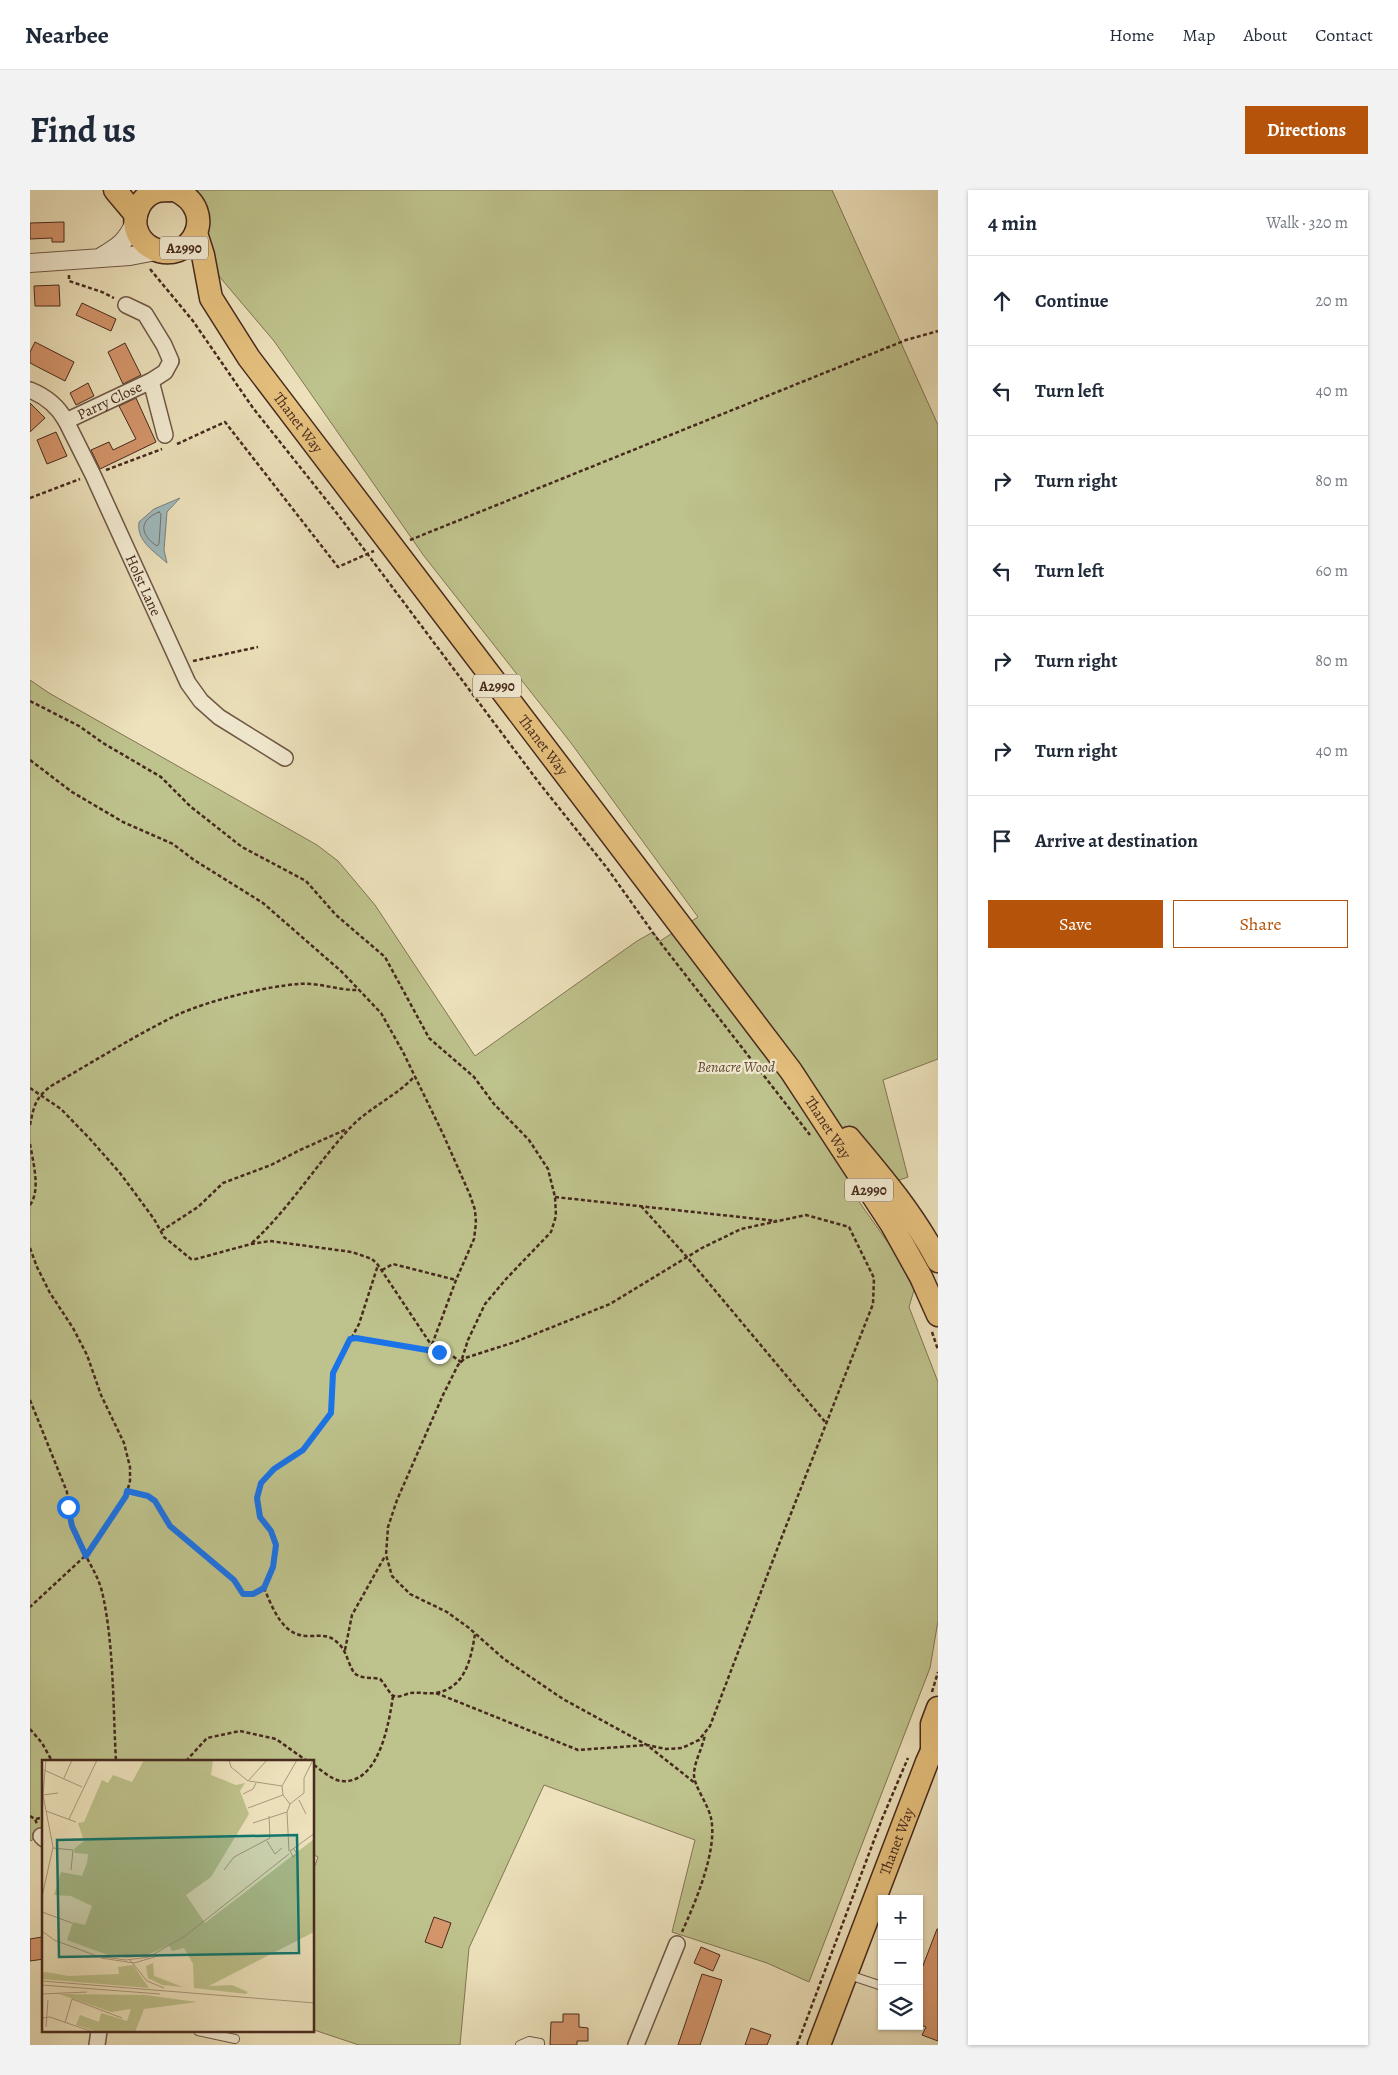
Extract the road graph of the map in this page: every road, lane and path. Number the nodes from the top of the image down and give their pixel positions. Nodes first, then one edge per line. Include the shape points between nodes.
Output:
1 (115, 190) edge
2 (156, 190) edge
3 (173, 190) edge
4 (135, 219) junction
5 (196, 233) junction
6 (160, 257) junction
7 (98, 258) junction
8 (68, 261) junction
9 (30, 263) edge
10 (212, 296) junction
11 (126, 305) joint
12 (938, 331) edge
13 (151, 381) junction
14 (30, 390) edge
15 (66, 421) junction
16 (166, 443) junction
17 (93, 475) junction
18 (30, 498) edge
19 (392, 547) junction
20 (366, 553) junction
21 (258, 647) dead end
22 (179, 664) junction
23 (30, 701) edge
24 (285, 758) dead end
25 (30, 760) edge
26 (360, 990) junction
27 (791, 1071) junction
28 (414, 1077) junction
29 (30, 1088) edge
30 (39, 1096) junction
31 (30, 1125) edge
32 (349, 1129) junction
33 (813, 1139) dead end
34 (30, 1144) edge
35 (555, 1197) junction
36 (30, 1205) edge
37 (641, 1206) junction
38 (780, 1222) junction
39 (160, 1231) junction
40 (251, 1244) junction
41 (30, 1248) edge
42 (937, 1254) edge
43 (687, 1257) junction
44 (378, 1266) junction
45 (382, 1270) junction
46 (456, 1280) junction
47 (934, 1320) edge
48 (350, 1339) junction
49 (432, 1346) junction
50 (430, 1350) junction
51 (938, 1350) edge
52 (461, 1362) junction
53 (30, 1400) edge
54 (826, 1423) junction
55 (127, 1491) junction
56 (386, 1555) junction
57 (86, 1556) junction
58 (264, 1588) junction
59 (30, 1607) edge
60 (475, 1634) junction
61 (345, 1650) junction
62 (938, 1672) edge
63 (436, 1693) junction
64 (393, 1695) junction
65 (934, 1701) edge
66 (30, 1730) edge
67 (705, 1732) junction
68 (647, 1745) junction
69 (929, 1756) edge
70 (51, 1760) edge
71 (116, 1760) edge
72 (187, 1760) edge
73 (306, 1760) edge
74 (315, 1767) edge
75 (695, 1783) junction
76 (42, 1818) edge
77 (35, 1820) dead end
78 (677, 1944) joint
79 (847, 1974) junction
80 (879, 1985) edge
81 (100, 2032) edge
82 (203, 2032) edge
83 (235, 2039) dead end
84 (98, 2045) edge
85 (520, 2045) edge
86 (540, 2045) edge
87 (636, 2045) edge
88 (797, 2045) edge
89 (819, 2045) edge

1 - 4 main road, A2990
2 - 3 main road, A2990
2 - 4 main road, A2990 via 140,204
3 - 5 main road, A2990 via 186,195 194,203 198,213
4 - 6 main road, A2990 via 141,240
4 - 7 street via 128,237 120,246
5 - 6 main road, A2990 via 183,248
5 - 10 main road, Thanet Way / A2990
6 - 7 street
6 - 10 main road, Thanet Way / A2990 via 193,271
6 - 20 path via 183,308 253,408
7 - 8 street
8 - 9 street
8 - 11 path via 69,281 102,292
10 - 19 main road, Thanet Way / A2990 via 249,358
11 - 13 street, Parry Close via 145,314 171,361 165,372
12 - 19 path via 897,344
13 - 15 street, Parry Close
13 - 16 street, Parry Close
14 - 15 street, Holst Lane via 49,401
15 - 17 street, Holst Lane
16 - 17 path
16 - 20 path via 225,422 338,567
17 - 18 path
17 - 22 street, Holst Lane
19 - 20 path
19 - 27 main road, Thanet Way / A2990
20 - 33 path
21 - 22 path
22 - 24 street, Holst Lane via 202,702 219,718
23 - 35 path via 79,726 160,777 191,807 242,847 306,881 336,915 385,957 429,1038 474,1077 494,1104 529,1140 548,1169
25 - 26 path via 79,796 123,822 173,844 263,903
26 - 28 path via 381,1013
26 - 30 path via 300,984 216,1002 179,1015 50,1086
27 - 42 main road, Thanet Way / A2990 via 880,1174
27 - 47 main road, Thanet Way / A2990 via 892,1225 921,1277
28 - 32 path
28 - 46 path via 443,1134 475,1210 474,1239
29 - 30 path
30 - 31 path
30 - 39 path via 61,1109 90,1138 120,1173
32 - 39 path via 223,1183 198,1207
32 - 40 path
34 - 36 path via 35,1183
35 - 37 path
35 - 52 path via 556,1216 551,1232 485,1304
37 - 38 path
37 - 43 path
38 - 43 path via 741,1229
38 - 54 path via 806,1215 849,1227 874,1278 873,1304
39 - 40 path via 177,1248 196,1260
40 - 44 path via 270,1241 352,1252 372,1259
41 - 55 path via 50,1294 87,1355 119,1430 130,1468
43 - 52 path via 610,1304
43 - 54 path
44 - 45 path
44 - 48 path via 366,1307
45 - 46 path via 393,1264
45 - 49 path
46 - 49 path
47 - 51 path
48 - 50 path
48 - 58 path via 333,1373 331,1413 303,1450 274,1469 261,1483 257,1498 260,1517 271,1531 276,1545 273,1567
49 - 50 path
50 - 52 path via 451,1355
52 - 56 path via 397,1500 388,1527
53 - 57 path via 67,1492 72,1526
54 - 67 path
55 - 57 path
55 - 58 path via 155,1501 170,1526 234,1580 243,1594 253,1594
56 - 60 path via 392,1576 410,1594 447,1612
56 - 61 path via 352,1614
57 - 59 path
57 - 71 path via 104,1596
58 - 61 path via 273,1610 285,1626 298,1635 324,1634
60 - 63 path via 471,1655 460,1680
60 - 68 path via 504,1659 563,1699
61 - 64 path via 353,1672 380,1679
62 - 65 path
63 - 64 path
63 - 68 path via 578,1750
64 - 74 path via 384,1742 374,1762 362,1775 339,1781
65 - 69 main road, Thanet Way
66 - 70 path
67 - 68 path via 699,1740 682,1748
67 - 75 path via 694,1774
68 - 75 path
69 - 79 main road, Thanet Way
69 - 88 path via 882,1819
72 - 73 path via 207,1738 240,1731 276,1739
75 - 78 path via 709,1809 713,1834 696,1900
76 - 77 path
78 - 87 street
79 - 80 lane
79 - 89 main road, Thanet Way
81 - 84 street
82 - 83 lane
85 - 86 lane via 529,2042

